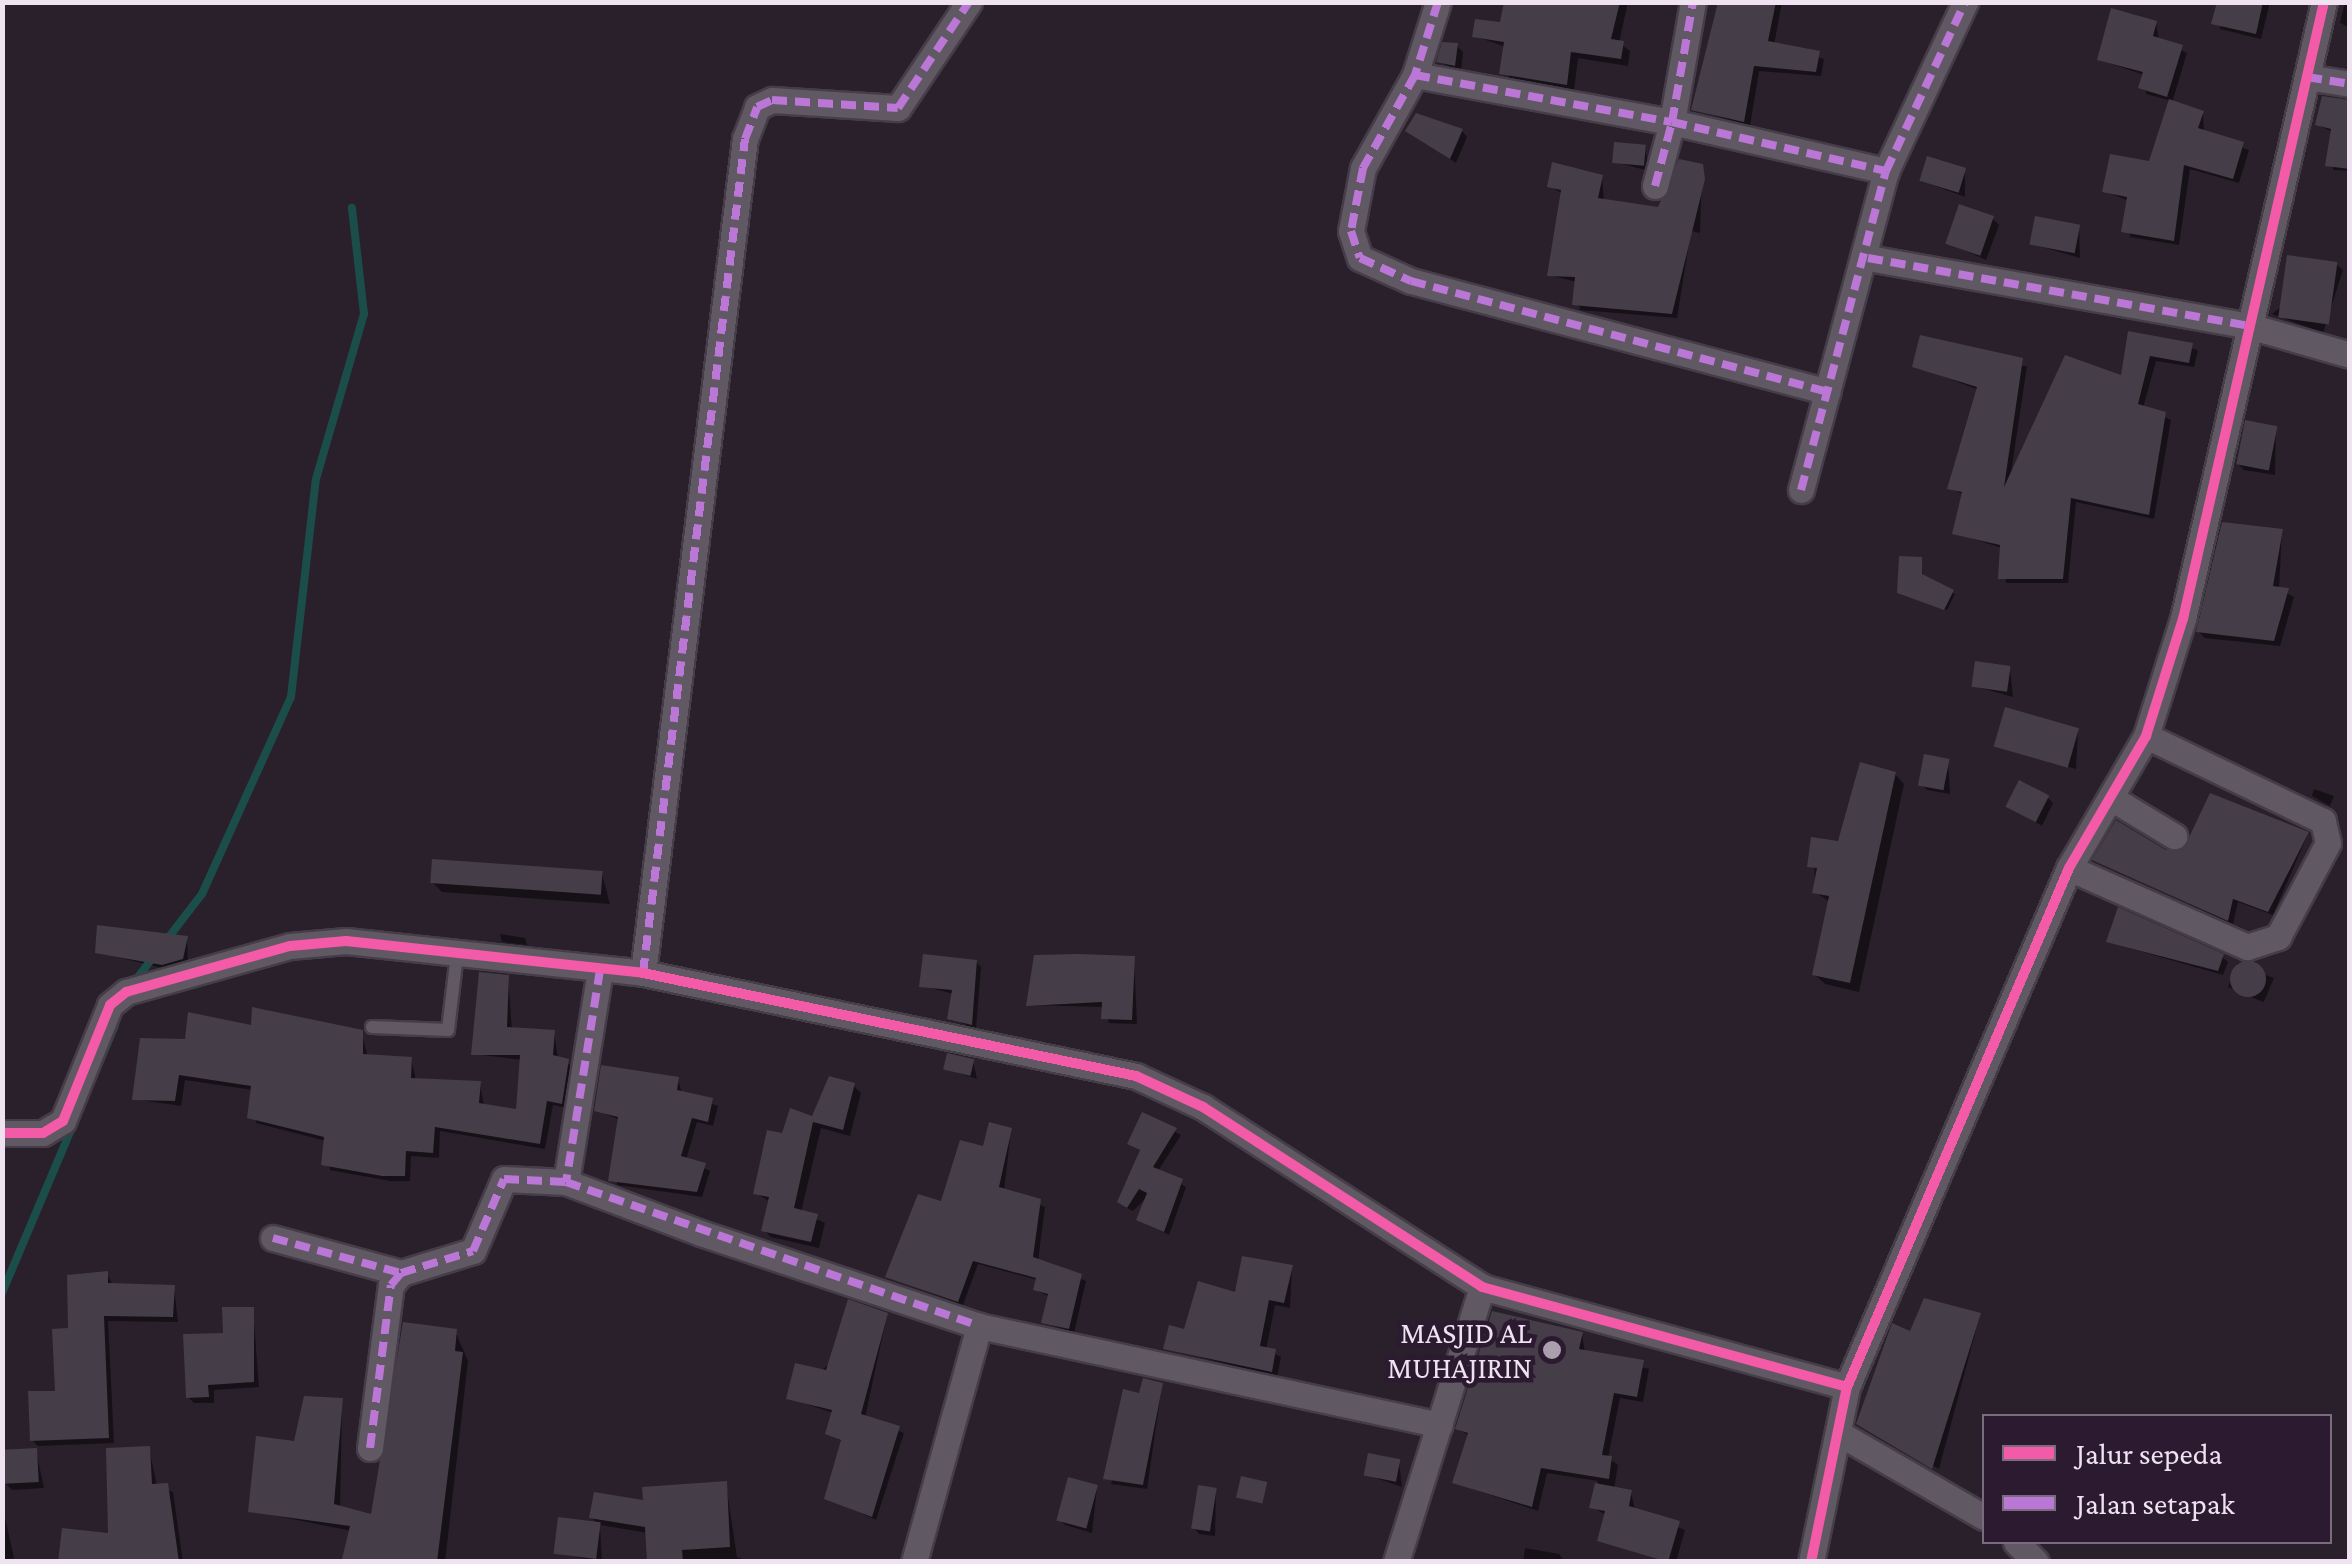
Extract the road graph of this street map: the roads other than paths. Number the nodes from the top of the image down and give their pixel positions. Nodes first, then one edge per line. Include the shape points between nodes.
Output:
1 (968, 2) edge
2 (1438, 2) edge
3 (1692, 2) edge
4 (1965, 2) edge
5 (2324, 2) edge
6 (1415, 75) junction
7 (2307, 77) junction
8 (2350, 84) edge
9 (1672, 122) junction
10 (1886, 171) junction
11 (1656, 186) dead end
12 (1868, 258) junction
13 (2249, 326) junction
14 (2350, 355) edge
15 (1828, 392) junction
16 (1801, 490) dead end
17 (2146, 736) junction
18 (2110, 798) junction
19 (2174, 836) dead end
20 (2070, 868) junction
21 (457, 954) junction
22 (600, 970) junction
23 (643, 973) junction
24 (372, 1027) dead end
25 (2, 1134) edge
26 (566, 1182) junction
27 (273, 1238) dead end
28 (401, 1273) junction
29 (1482, 1287) junction
30 (980, 1326) junction
31 (1848, 1387) junction
32 (1439, 1425) junction
33 (1840, 1434) junction
34 (370, 1448) dead end
35 (1982, 1516) edge
36 (2018, 1544) edge
37 (914, 1562) edge
38 (1396, 1562) edge
39 (1811, 1562) edge
40 (2036, 1562) edge

1 - 23 street via 898,108 772,100 757,107 744,139
2 - 6 street
3 - 9 street
4 - 10 street
5 - 7 street
6 - 9 street
6 - 15 street via 1363,168 1351,231 1360,258 1411,281
7 - 8 street
7 - 13 street
9 - 10 street
9 - 11 street
10 - 12 street
12 - 13 street
12 - 15 street
13 - 14 street
13 - 17 street via 2183,619
15 - 16 street
17 - 18 street
17 - 20 street via 2323,821 2328,843 2278,937 2247,947
18 - 19 street
18 - 20 street
20 - 31 street
21 - 22 street
21 - 24 lane via 448,1030
21 - 25 street via 319,942 152,982 110,1005 63,1121 43,1133
22 - 23 street
22 - 26 street
23 - 29 street via 1136,1076 1203,1107
26 - 28 street via 504,1179 473,1250
26 - 30 street
27 - 28 street
28 - 34 street via 384,1314
29 - 31 street
29 - 32 street
30 - 32 street
30 - 37 street
31 - 33 street
32 - 38 street
33 - 35 street
33 - 39 street
36 - 40 street

